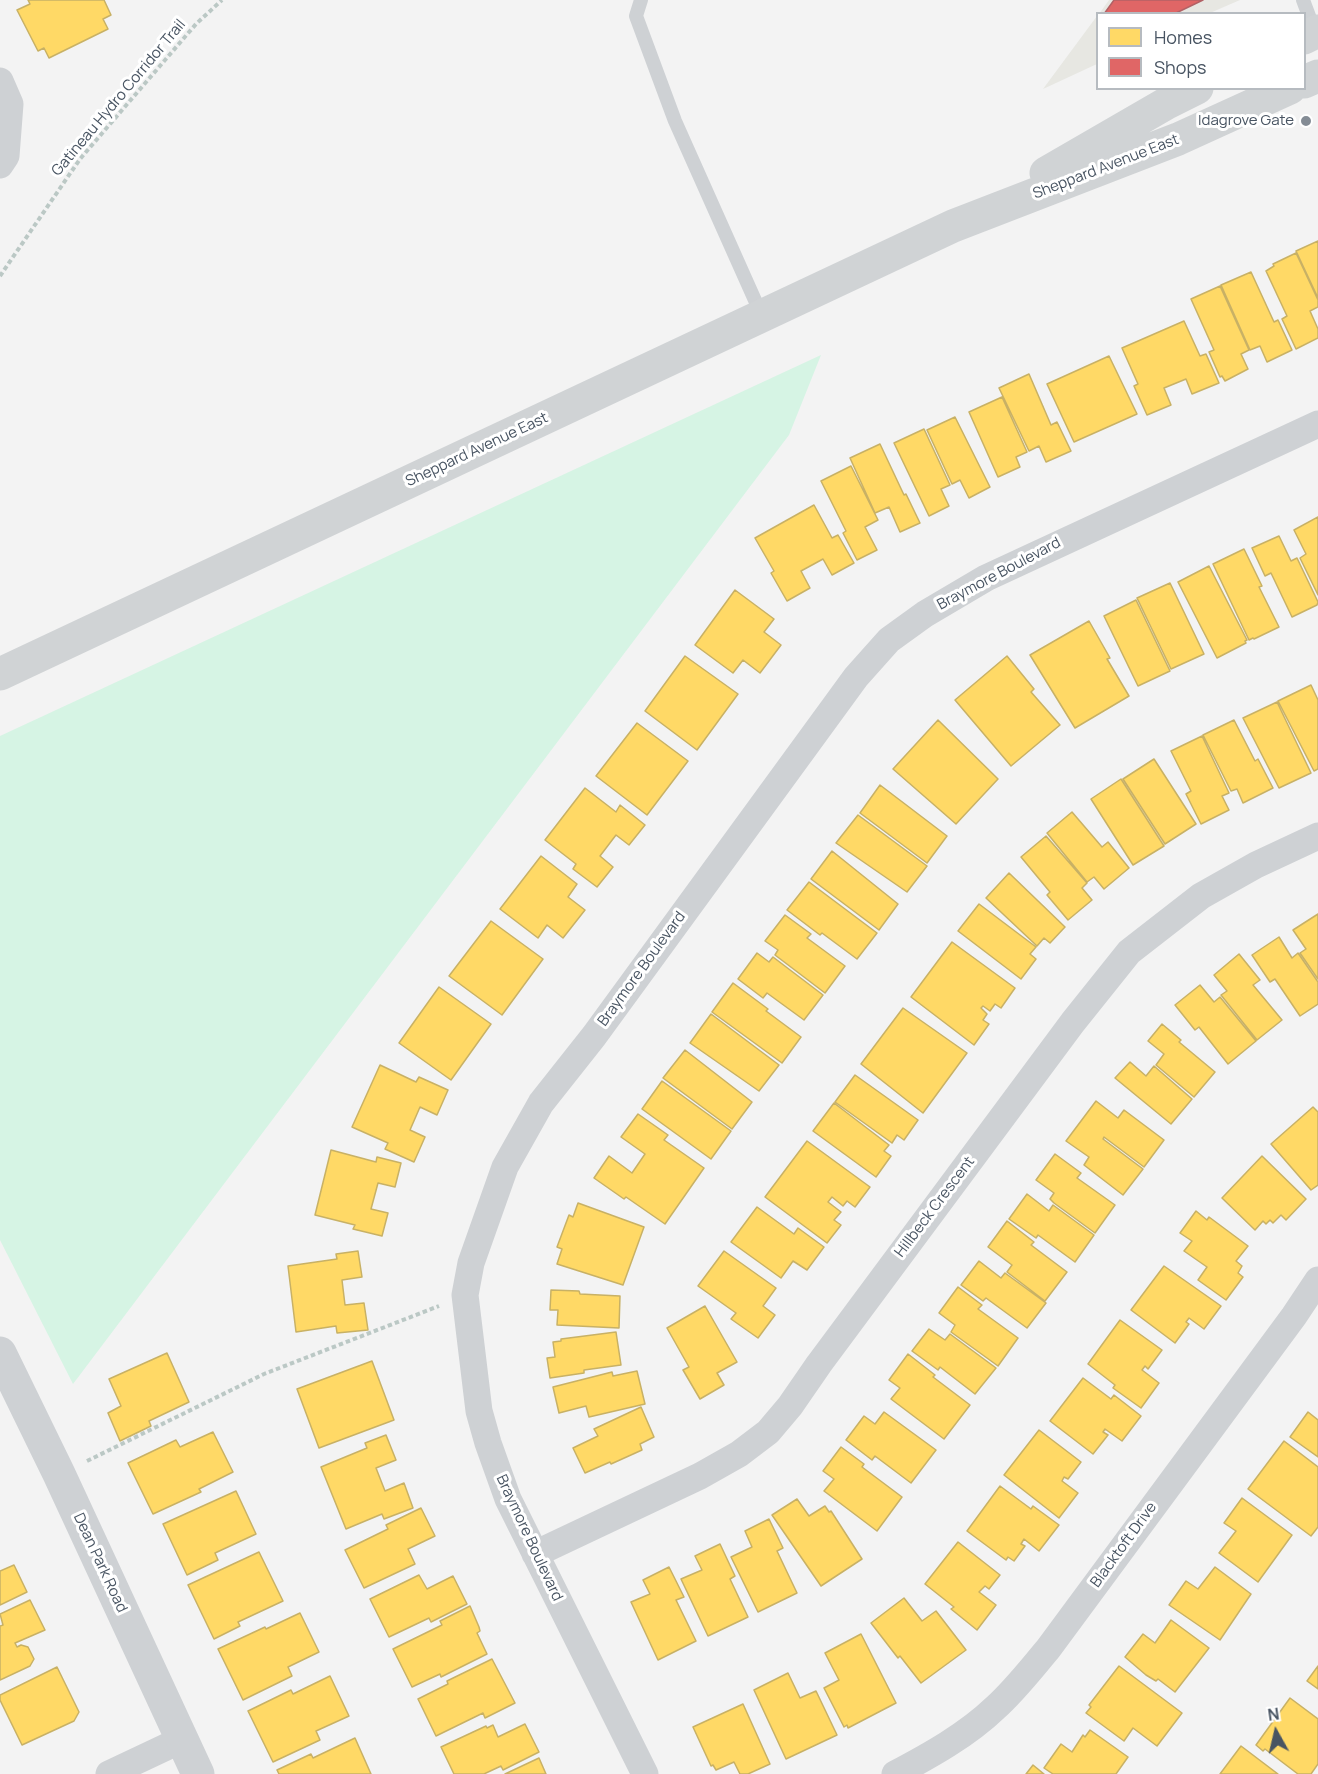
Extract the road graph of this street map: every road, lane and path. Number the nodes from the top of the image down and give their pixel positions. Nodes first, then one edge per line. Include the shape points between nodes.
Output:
1 (222, 0) edge
2 (631, 0) edge
3 (642, 0) edge
4 (1303, 0) edge
5 (636, 16) junction
6 (1313, 34) edge
7 (0, 81) edge
8 (1193, 90) edge
9 (1286, 90) edge
10 (0, 165) edge
11 (953, 226) junction
12 (0, 276) edge
13 (762, 316) junction
14 (1318, 424) edge
15 (0, 674) edge
16 (1318, 836) edge
17 (1318, 1280) edge
18 (465, 1295) junction
19 (0, 1353) edge
20 (59, 1474) junction
21 (535, 1554) junction
22 (181, 1740) junction
23 (109, 1774) edge
24 (198, 1774) edge
25 (645, 1774) edge
26 (895, 1774) edge

1 - 12 path, Gatineau Hydro Corridor Trail via 196,24 80,159
2 - 5 lane
3 - 5 lane
4 - 6 lane
5 - 13 lane via 675,121
7 - 10 street via 10,104 6,156
8 - 11 main road, Sheppard Avenue East
9 - 11 main road, Sheppard Avenue East via 1178,139
11 - 13 main road, Sheppard Avenue East
13 - 15 main road, Sheppard Avenue East
14 - 18 street, Braymore Boulevard via 986,578 890,640 856,677 594,1036 541,1102 505,1167 471,1263
16 - 21 street, Hillbeck Crescent via 1201,896 1129,952 768,1432 700,1476
17 - 26 street, Blacktoft Drive via 1018,1685 994,1710 959,1736
18 - 20 path via 264,1374
18 - 21 street, Braymore Boulevard via 479,1412 508,1499
19 - 20 street, Dean Park Road
20 - 22 street, Dean Park Road
21 - 25 street, Braymore Boulevard
22 - 23 street
22 - 24 street, Dean Park Road

